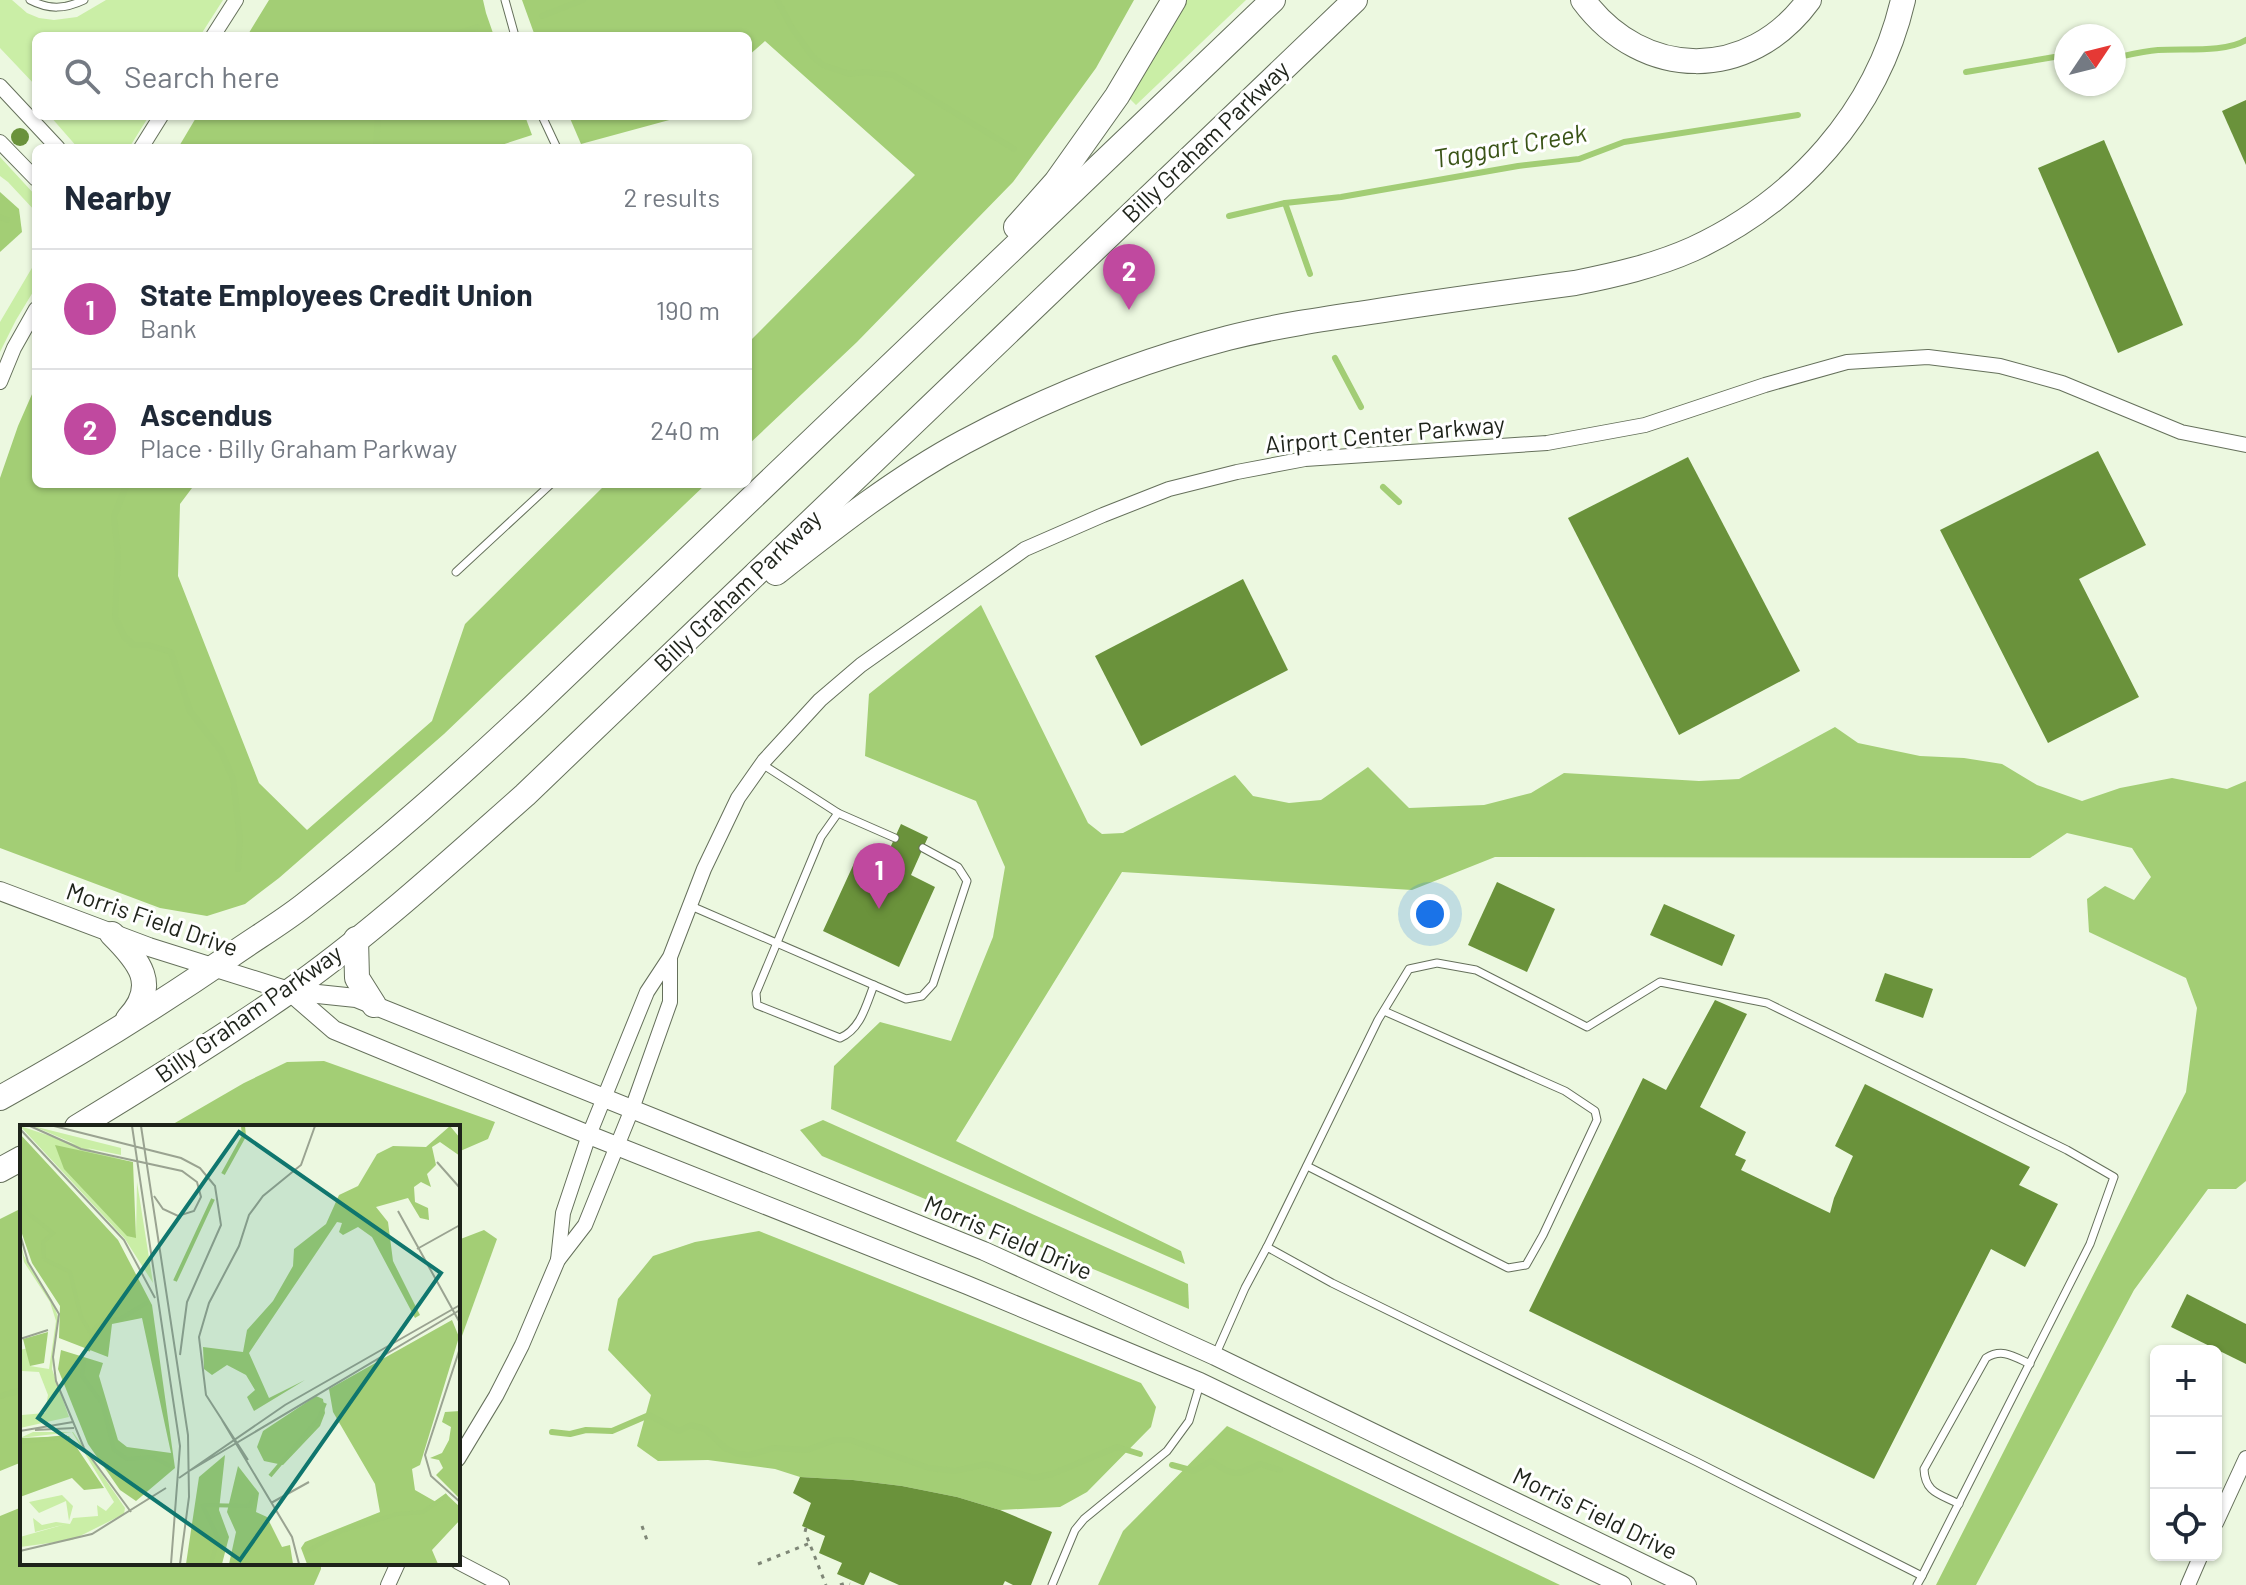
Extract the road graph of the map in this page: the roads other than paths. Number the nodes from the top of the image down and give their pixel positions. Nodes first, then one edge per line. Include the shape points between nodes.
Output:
1 (30, 0) edge
2 (84, 0) edge
3 (236, 0) edge
4 (505, 0) edge
5 (1174, 0) edge
6 (1273, 0) edge
7 (1355, 0) edge
8 (1583, 0) edge
9 (1809, 0) edge
10 (1903, 0) edge
11 (216, 32) edge
12 (514, 32) edge
13 (0, 86) edge
14 (158, 120) edge
15 (544, 120) edge
16 (0, 142) edge
17 (54, 144) edge
18 (144, 144) edge
19 (555, 144) edge
20 (32, 175) edge
21 (32, 316) edge
22 (894, 360) junction
23 (0, 382) edge
24 (2246, 445) edge
25 (547, 488) edge
26 (456, 572) dead end
27 (679, 647) junction
28 (762, 764) junction
29 (838, 813) junction
30 (895, 838) dead end
31 (923, 848) dead end
32 (0, 891) edge
33 (691, 906) junction
34 (112, 934) junction
35 (356, 939) junction
36 (777, 943) junction
37 (670, 957) junction
38 (213, 967) junction
39 (874, 985) junction
40 (289, 991) junction
41 (374, 1005) junction
42 (1384, 1011) junction
43 (122, 1025) junction
44 (605, 1097) junction
45 (0, 1098) edge
46 (632, 1109) junction
47 (80, 1125) edge
48 (589, 1135) junction
49 (618, 1147) junction
50 (20, 1159) edge
51 (1307, 1166) junction
52 (0, 1170) edge
53 (1267, 1247) junction
54 (558, 1260) junction
55 (1215, 1356) junction
56 (2030, 1364) junction
57 (1200, 1382) junction
58 (460, 1456) edge
59 (2246, 1458) edge
60 (1959, 1504) junction
61 (2222, 1510) edge
62 (2198, 1561) edge
63 (460, 1563) edge
64 (397, 1565) edge
65 (1922, 1576) junction
66 (388, 1585) edge
67 (502, 1585) edge
68 (1052, 1585) edge
69 (1622, 1585) edge
70 (1687, 1585) edge
71 (1917, 1585) edge
72 (2188, 1585) edge

1 - 2 lane via 52,8
3 - 11 street
4 - 12 lane
5 - 22 highway via 1140,60 1056,182
6 - 22 highway
7 - 27 highway, Billy Graham Parkway
8 - 9 highway via 1616,35 1639,49 1693,61 1720,59 1766,41
10 - 27 highway via 1874,80 1851,118 1793,185 1734,228 1692,249 1618,274 1230,337 1095,381 962,443 883,492
13 - 17 street
14 - 18 street
15 - 19 lane
16 - 20 street
21 - 23 street
22 - 38 highway via 457,778 301,908
24 - 28 street, Airport Center Parkway via 2181,432 2062,383 2000,366 1928,357 1847,362 1645,425 1547,443 1305,459 1237,472 1169,489 1025,549 861,665 820,700
25 - 26 lane
27 - 35 highway, Billy Graham Parkway via 525,795
28 - 29 lane
28 - 33 street, Airport Center Parkway via 738,798
29 - 30 lane
29 - 36 lane via 821,837
31 - 39 lane via 958,867 967,881 933,984 922,996 906,999
32 - 34 street, Morris Field Drive
33 - 36 lane
33 - 37 street, Airport Center Parkway
34 - 38 street, Morris Field Drive
34 - 43 highway via 144,974 140,1007
35 - 40 highway, Billy Graham Parkway
35 - 41 highway via 357,978
36 - 39 lane
36 - 39 lane via 756,993 757,1005 840,1038 857,1025
37 - 44 street, Airport Center Parkway via 647,992
37 - 46 street, Airport Center Parkway via 670,1002
38 - 40 street, Morris Field Drive
38 - 43 highway
40 - 41 street, Morris Field Drive
40 - 47 highway, Billy Graham Parkway
40 - 48 street, Morris Field Drive via 334,1030
41 - 44 street, Morris Field Drive
42 - 51 lane
42 - 51 lane via 1565,1091 1595,1111 1597,1120 1543,1235 1526,1265 1508,1268
42 - 56 lane via 1409,969 1437,963 1476,970 1587,1027 1660,982 1767,1003 2067,1150 2114,1177 2090,1244
43 - 45 highway
44 - 46 street, Morris Field Drive
44 - 48 street, Airport Center Parkway
46 - 49 street, Airport Center Parkway
46 - 55 street, Morris Field Drive via 984,1251
48 - 49 street, Morris Field Drive
48 - 54 street, Airport Center Parkway via 563,1213
49 - 54 street, Airport Center Parkway via 585,1225
49 - 57 street, Morris Field Drive
50 - 52 highway
51 - 53 lane
53 - 55 lane
53 - 65 lane
54 - 58 street via 522,1345
55 - 57 street
55 - 70 street, Morris Field Drive
56 - 60 lane
56 - 60 lane via 2005,1352 1986,1358 1924,1469 1924,1481 1932,1490
57 - 68 lane via 1189,1421 1167,1451 1084,1519
57 - 69 street, Morris Field Drive
59 - 61 street
60 - 65 lane
62 - 72 street
63 - 67 street
64 - 66 street
65 - 71 lane

